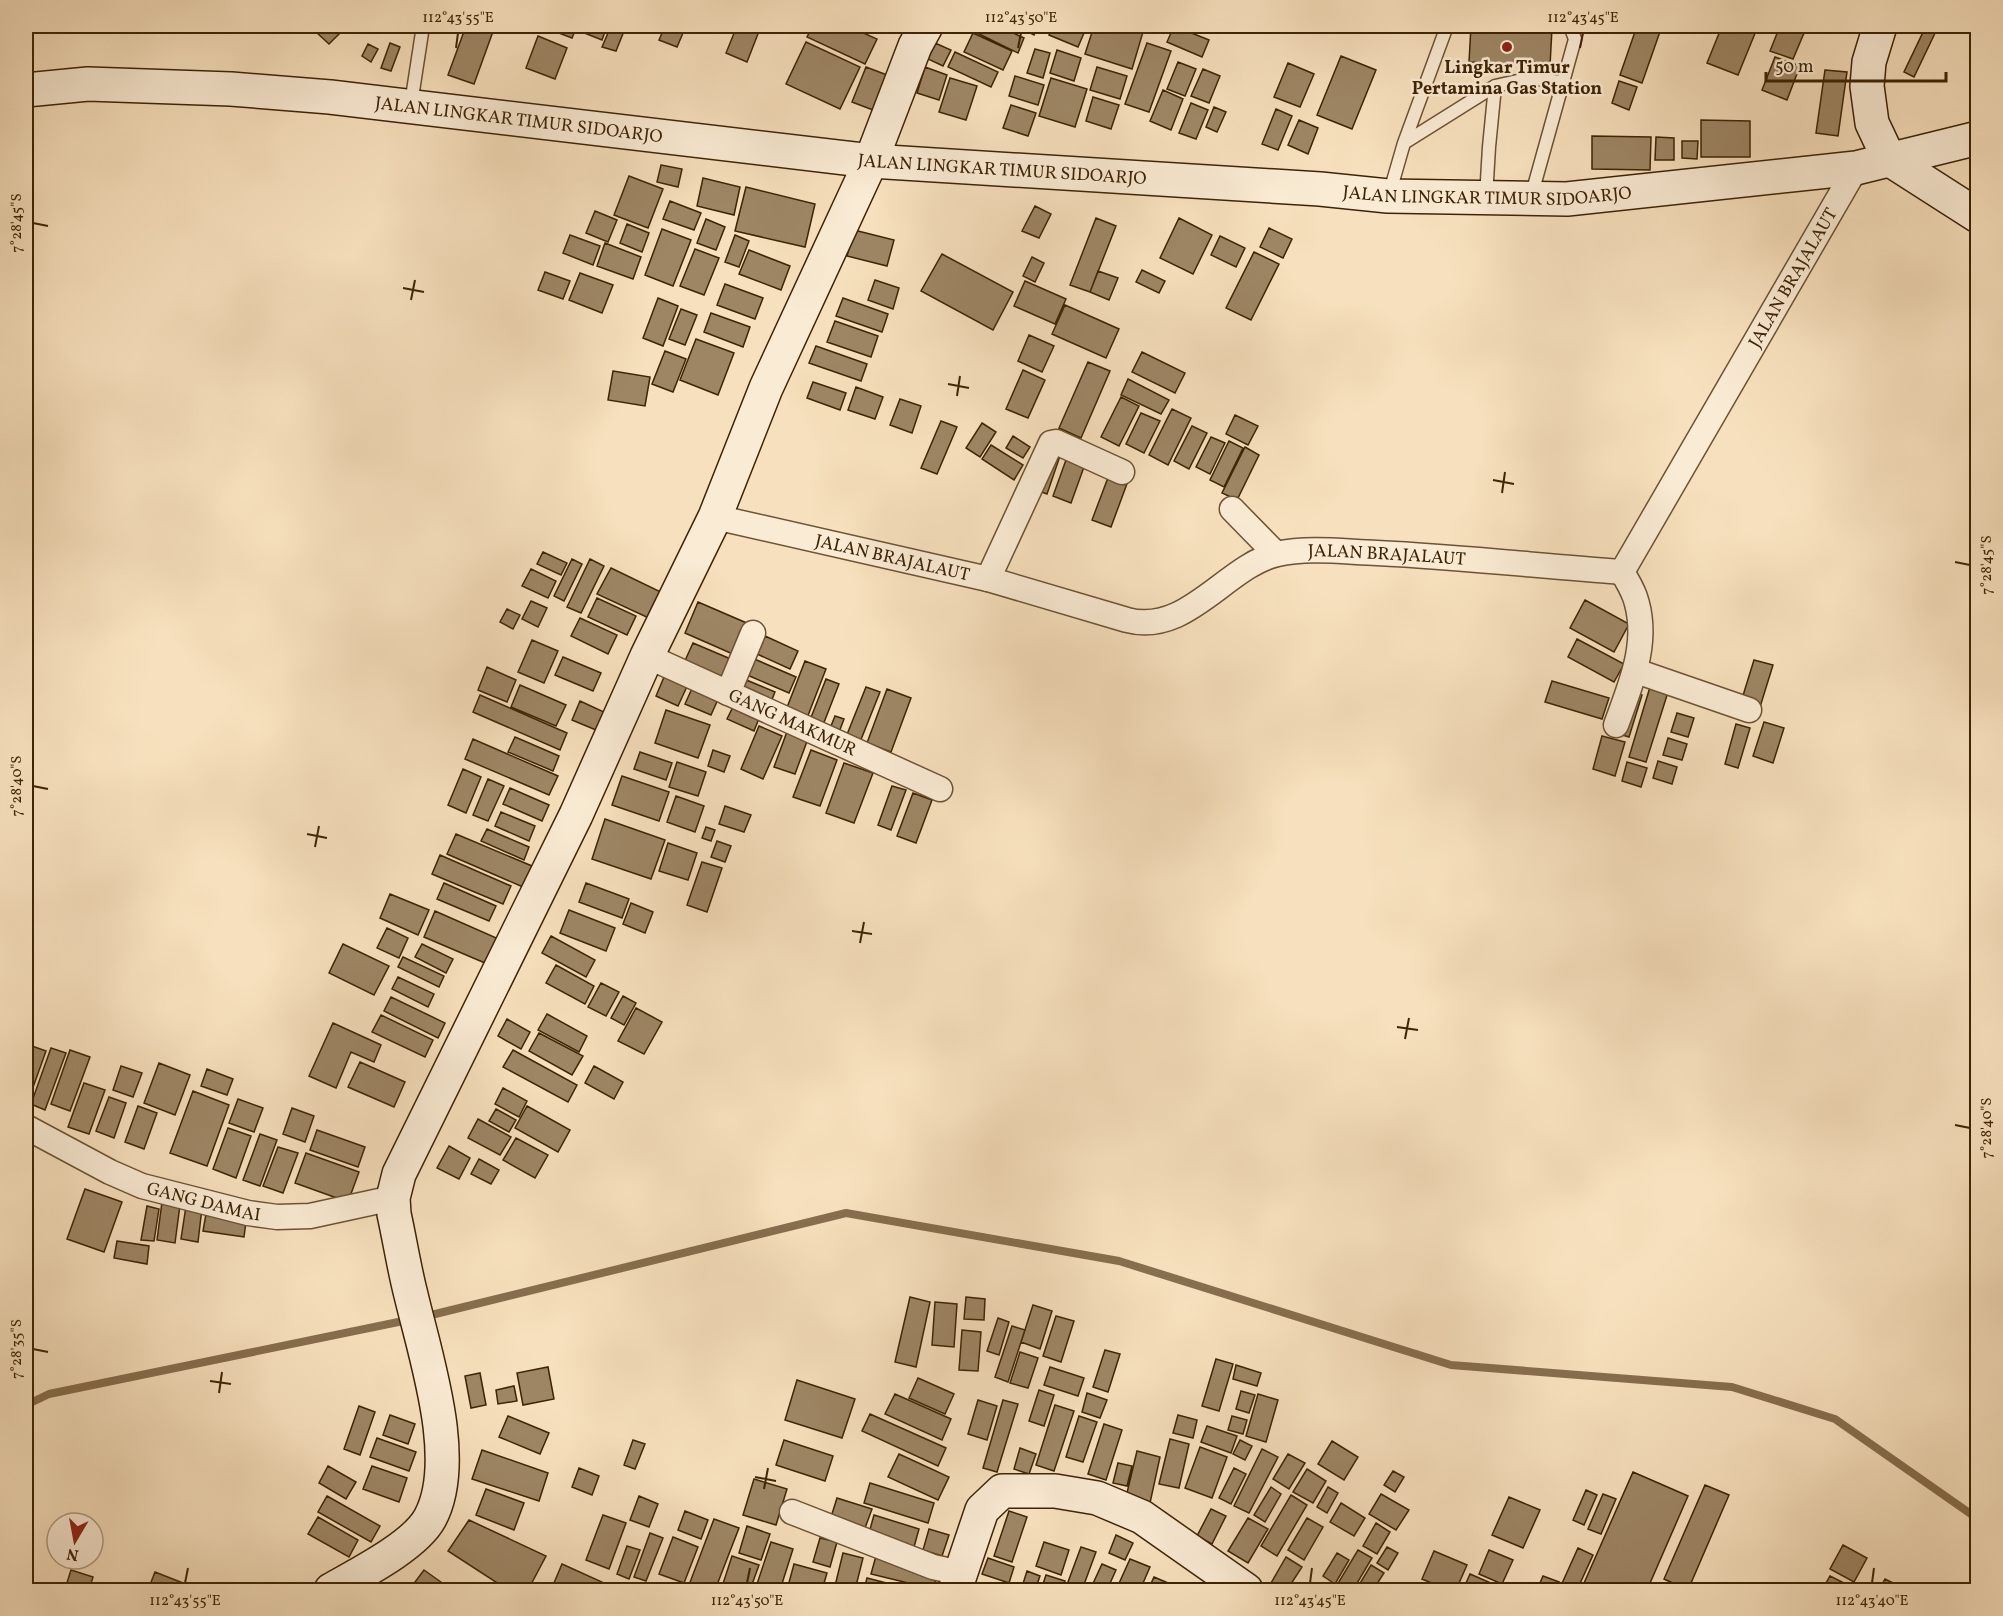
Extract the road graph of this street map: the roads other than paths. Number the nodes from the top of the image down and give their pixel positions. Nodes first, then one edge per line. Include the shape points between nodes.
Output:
1 (423, 26) edge
2 (926, 26) edge
3 (1447, 26) edge
4 (1570, 26) edge
5 (1880, 26) edge
6 (1563, 83) junction
7 (1495, 86) junction
8 (26, 90) edge
9 (411, 108) junction
10 (1977, 138) edge
11 (1404, 143) junction
12 (1889, 159) junction
13 (871, 161) junction
14 (1856, 168) junction
15 (1388, 196) junction
16 (1486, 198) junction
17 (1530, 199) junction
18 (1977, 216) edge
19 (1122, 472) dead end
20 (1232, 509) dead end
21 (710, 528) junction
22 (1276, 554) junction
23 (1622, 572) junction
24 (988, 579) junction
25 (753, 633) dead end
26 (647, 656) junction
27 (1636, 671) junction
28 (728, 693) junction
29 (1749, 710) dead end
30 (1616, 725) dead end
31 (940, 789) dead end
32 (26, 1127) edge
33 (393, 1206) junction
34 (792, 1512) dead end
35 (958, 1582) edge
36 (332, 1590) edge
37 (1246, 1590) edge

1 - 9 lane
2 - 13 street
3 - 11 lane
4 - 6 lane via 1575,39
5 - 12 street via 1869,62 1867,86 1872,123
6 - 7 lane via 1541,79
6 - 17 lane
7 - 11 lane
7 - 16 lane
8 - 9 street, JALAN LINGKAR TIMUR SIDOARJO via 140,84
9 - 13 street, JALAN LINGKAR TIMUR SIDOARJO
10 - 12 street, JALAN LINGKAR TIMUR SIDOARJO
11 - 15 lane
12 - 14 street, JALAN LINGKAR TIMUR SIDOARJO
12 - 18 street
13 - 15 street, JALAN LINGKAR TIMUR SIDOARJO
13 - 21 street via 766,388
14 - 17 street, JALAN LINGKAR TIMUR SIDOARJO via 1656,191
14 - 23 street, JALAN BRAJALAUT
15 - 16 street, JALAN LINGKAR TIMUR SIDOARJO
16 - 17 street, JALAN LINGKAR TIMUR SIDOARJO
19 - 24 street via 1051,443
20 - 22 street
21 - 24 street, JALAN BRAJALAUT
21 - 26 street
22 - 23 street, JALAN BRAJALAUT via 1314,550 1402,554
22 - 24 street, JALAN BRAJALAUT via 1180,613 1144,623
23 - 27 street via 1637,604 1641,638
25 - 28 street
26 - 28 street, GANG MAKMUR
26 - 33 street via 576,814 399,1174
27 - 29 street
27 - 30 street
28 - 31 street, GANG MAKMUR
32 - 33 street, GANG DAMAI via 142,1186 248,1213 310,1216
33 - 36 street via 440,1420 441,1469 436,1502 429,1520 417,1534 383,1560
34 - 35 street via 933,1567
35 - 37 street via 982,1510 1002,1491 1055,1491 1097,1498 1142,1517

